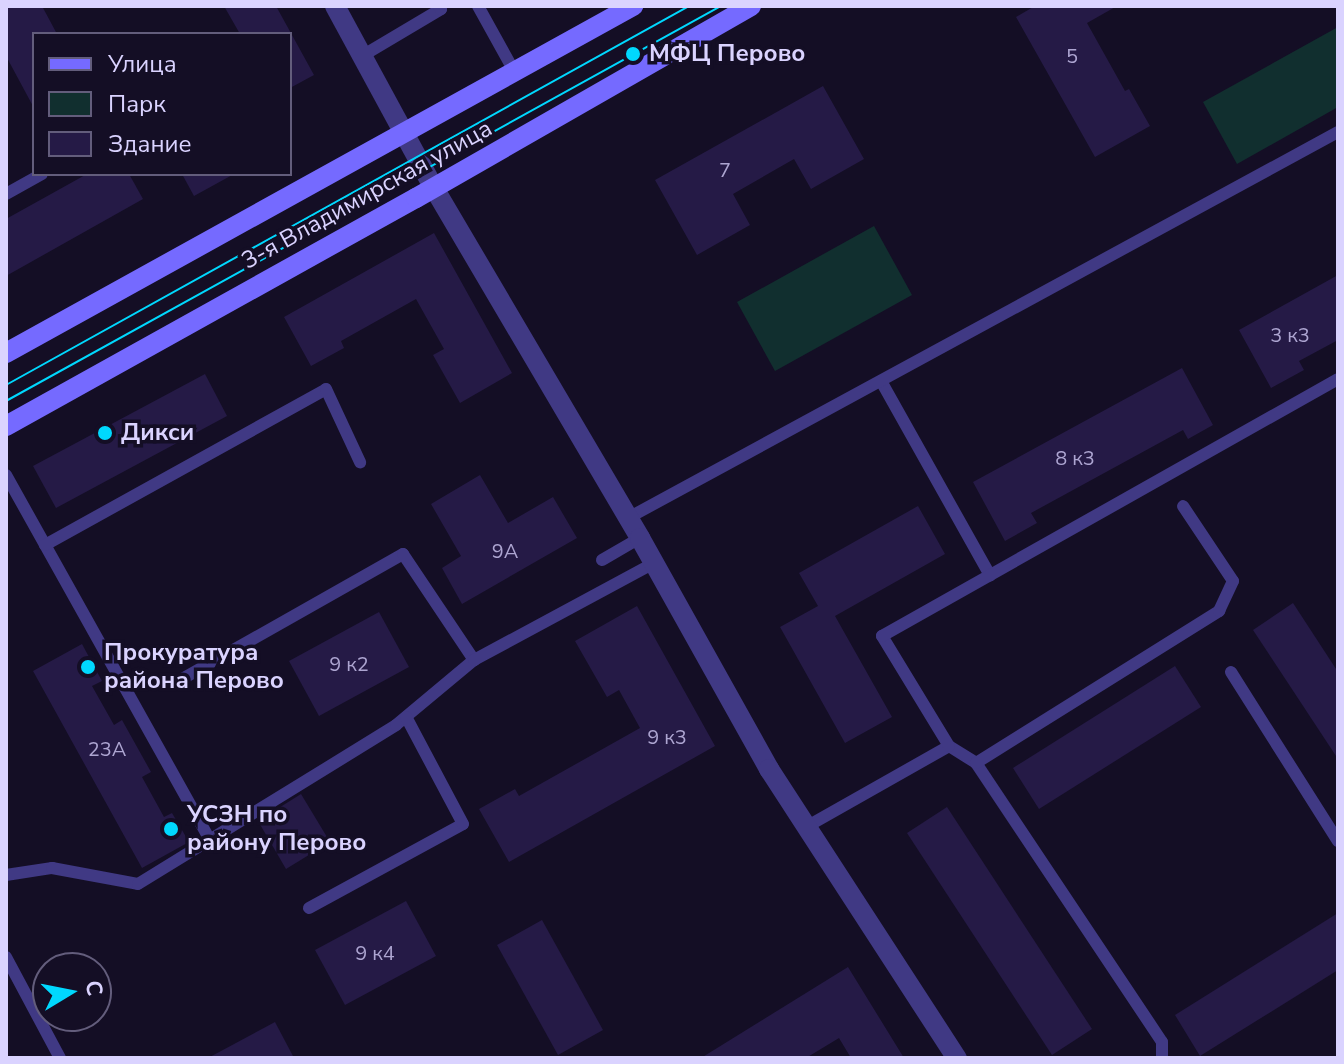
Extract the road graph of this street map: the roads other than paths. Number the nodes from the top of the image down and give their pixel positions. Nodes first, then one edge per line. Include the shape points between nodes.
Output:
1 (335, 6) edge
2 (439, 6) edge
3 (478, 6) edge
4 (633, 6) edge
5 (751, 6) edge
6 (362, 56) junction
7 (514, 71) junction
8 (404, 132) junction
9 (1338, 132) edge
10 (38, 176) edge
11 (434, 188) junction
12 (6, 194) edge
13 (6, 353) edge
14 (1338, 379) edge
15 (881, 381) junction
16 (6, 426) edge
17 (360, 462) dead end
18 (6, 475) edge
19 (1183, 506) dead end
20 (628, 518) junction
21 (640, 538) junction
22 (45, 545) junction
23 (602, 560) dead end
24 (654, 563) junction
25 (990, 575) junction
26 (474, 660) junction
27 (1231, 672) dead end
28 (175, 683) dead end
29 (406, 717) junction
30 (949, 746) junction
31 (976, 763) junction
32 (806, 827) junction
33 (210, 840) junction
34 (1338, 841) edge
35 (6, 875) edge
36 (309, 908) dead end
37 (6, 957) edge
38 (60, 1058) edge
39 (957, 1058) edge
40 (1162, 1058) edge

1 - 6 street
2 - 6 lane
3 - 7 lane
4 - 7 street, 3-я Владимирская улица
5 - 11 street, 3-я Владимирская улица
6 - 8 street
7 - 8 street, 3-я Владимирская улица
8 - 11 street
8 - 13 street, 3-я Владимирская улица
9 - 15 lane
10 - 12 lane
11 - 16 street, 3-я Владимирская улица
11 - 20 street
14 - 25 lane
15 - 20 lane
15 - 25 lane
17 - 22 lane via 326,389
18 - 22 lane
19 - 31 lane via 1233,581 1219,611
20 - 21 street
21 - 23 lane
21 - 24 street
22 - 33 lane
24 - 26 lane
24 - 32 street
25 - 30 lane via 882,636
26 - 28 lane via 403,554
26 - 29 lane
27 - 34 lane
29 - 33 lane
29 - 36 lane via 463,824
30 - 31 lane
30 - 32 lane
31 - 40 lane via 1162,1042
32 - 39 street
33 - 35 lane via 138,884 52,868
37 - 38 lane

